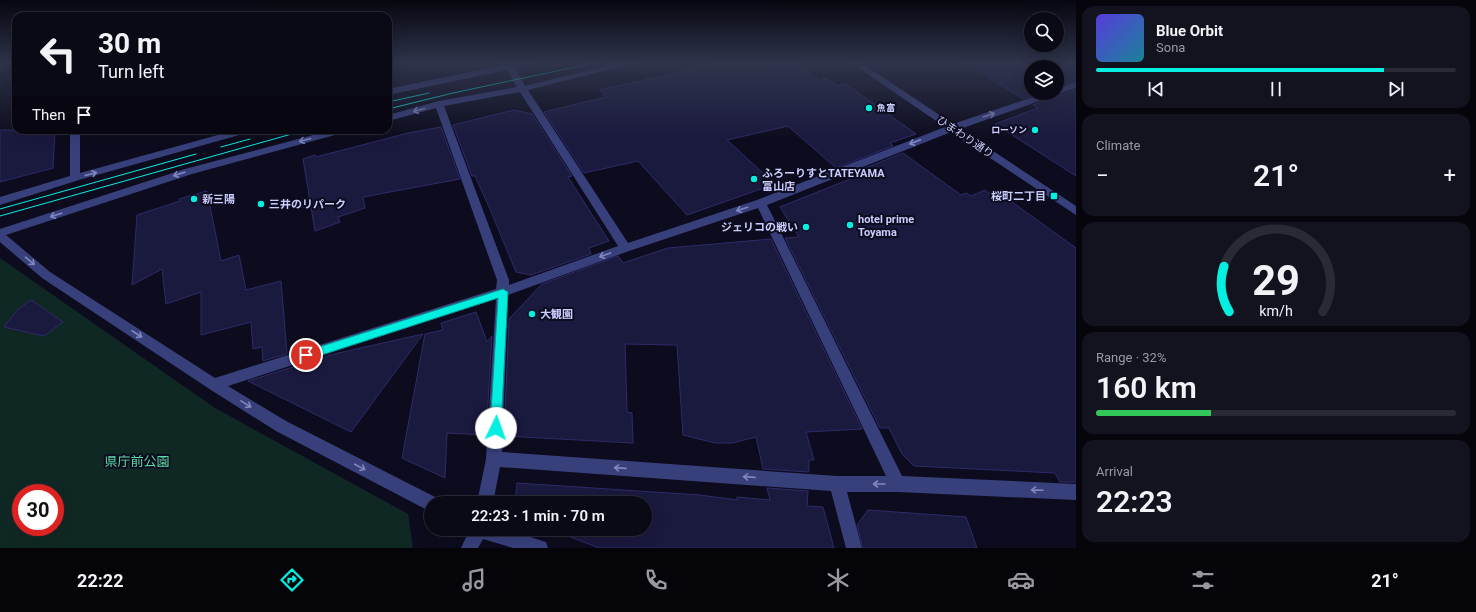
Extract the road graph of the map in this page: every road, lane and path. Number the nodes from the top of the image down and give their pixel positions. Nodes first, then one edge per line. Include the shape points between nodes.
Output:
1 (408, 88) edge
2 (528, 88) edge
3 (892, 88) edge
4 (522, 89) junction
5 (392, 91) edge
6 (1034, 100) edge
7 (439, 104) junction
8 (392, 117) edge
9 (952, 128) junction
10 (75, 134) edge
11 (233, 134) edge
12 (328, 134) edge
13 (75, 178) junction
14 (0, 201) edge
15 (761, 203) junction
16 (1076, 211) edge
17 (0, 234) edge
18 (625, 248) junction
19 (503, 292) junction
20 (214, 384) junction
21 (494, 459) junction
22 (837, 484) junction
23 (898, 484) junction
24 (1076, 492) edge
25 (486, 496) edge
26 (424, 500) edge
27 (475, 536) edge
28 (501, 536) edge
29 (469, 548) edge
30 (540, 548) edge
31 (854, 548) edge

1 - 5 street
2 - 4 street
3 - 9 street, ひまわり通り
4 - 7 street
4 - 18 street
9 -> 6 street
7 -> 8 street
7 - 19 street via 503,280
9 -> 15 street
9 - 16 street, ひまわり通り
10 - 13 street
13 -> 11 street
12 -> 17 street via 189,171
13 - 14 street
15 -> 18 street
15 - 23 street
17 -> 20 street via 46,275
18 -> 19 street
19 - 20 street
19 - 21 street
20 -> 26 street via 281,426
22 -> 21 street
21 - 25 street
23 -> 22 street
22 - 31 street
24 -> 23 street
27 - 29 street
28 - 30 street

